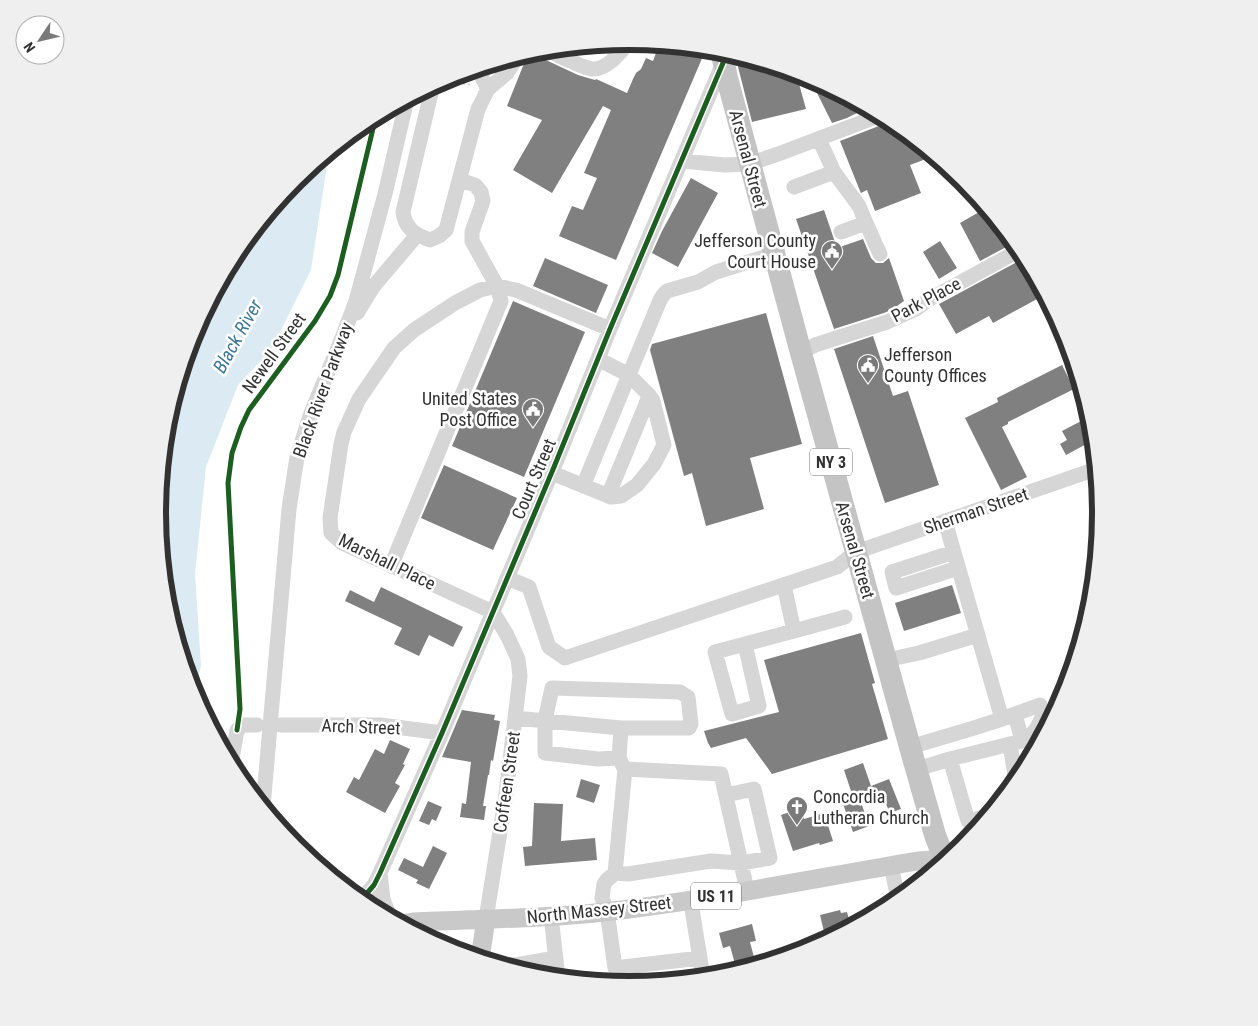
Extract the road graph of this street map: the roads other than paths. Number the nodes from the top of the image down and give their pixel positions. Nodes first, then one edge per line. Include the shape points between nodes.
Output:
1 (621, 50) edge
2 (558, 56) edge
3 (721, 60) edge
4 (724, 60) edge
5 (512, 65) edge
6 (481, 75) edge
7 (488, 89) junction
8 (431, 95) edge
9 (405, 108) edge
10 (871, 119) edge
11 (819, 139) junction
12 (682, 161) junction
13 (749, 164) junction
14 (834, 172) junction
15 (460, 180) junction
16 (794, 187) dead end
17 (866, 223) junction
18 (841, 232) dead end
19 (416, 235) junction
20 (774, 254) junction
21 (880, 254) dead end
22 (1013, 254) edge
23 (497, 286) junction
24 (610, 329) junction
25 (344, 333) junction
26 (801, 353) junction
27 (598, 359) junction
28 (629, 375) junction
29 (649, 395) junction
30 (1090, 471) edge
31 (552, 473) junction
32 (583, 486) junction
33 (608, 496) junction
34 (945, 522) junction
35 (856, 552) junction
36 (954, 552) junction
37 (391, 566) junction
38 (958, 568) junction
39 (507, 578) junction
40 (784, 584) junction
41 (493, 612) junction
42 (845, 617) dead end
43 (794, 631) junction
44 (978, 635) junction
45 (745, 644) dead end
46 (886, 660) junction
47 (1008, 716) junction
48 (515, 718) junction
49 (545, 720) junction
50 (257, 725) dead end
51 (281, 725) dead end
52 (621, 728) junction
53 (442, 733) junction
54 (1016, 742) junction
55 (910, 747) junction
56 (233, 752) edge
57 (950, 759) junction
58 (622, 764) junction
59 (1016, 767) edge
60 (917, 769) junction
61 (726, 795) junction
62 (264, 797) edge
63 (976, 819) edge
64 (943, 852) edge
65 (935, 860) edge
66 (741, 863) junction
67 (892, 865) junction
68 (615, 873) junction
69 (380, 874) junction
70 (747, 890) junction
71 (896, 890) edge
72 (366, 894) edge
73 (690, 900) junction
74 (386, 907) edge
75 (607, 911) junction
76 (551, 916) junction
77 (486, 919) junction
78 (413, 922) edge
79 (481, 951) edge
80 (556, 958) junction
81 (700, 958) junction
82 (532, 965) edge
83 (557, 970) edge
84 (702, 970) edge

1 - 2 street via 607,64 593,69
3 - 12 street, Court Street
4 - 13 highway, Arsenal Street / NY 3
5 - 7 street
6 - 7 street
7 - 15 street via 478,109
8 - 19 street via 403,212 407,225
9 - 25 street, Black River Parkway via 385,194
10 - 11 street
11 - 13 street
11 - 14 street
12 - 13 street
12 - 24 street, Court Street
13 - 20 highway, Arsenal Street / NY 3
14 - 16 street
14 - 17 street via 859,206
15 - 19 street via 446,230 430,240
15 - 23 street via 475,185 481,192 483,201 472,241
17 - 18 street
17 - 21 street
19 - 25 street via 373,287
20 - 26 highway, Arsenal Street / NY 3
20 - 28 street via 667,291 660,300
22 - 26 street, Park Place via 916,309
23 - 24 street via 516,290
23 - 37 street via 501,301
23 - 37 street, Marshall Place via 480,290 455,303 414,330 394,348 359,400 344,432 330,518 331,533 342,544
24 - 27 street, Court Street
25 - 62 street, Black River Parkway via 311,413 297,458 289,508
26 - 35 highway, Arsenal Street / NY 3
27 - 28 street
27 - 31 street, Court Street
28 - 29 street
28 - 32 street
29 - 33 street
29 - 33 street via 654,402 664,445 637,485 621,496
30 - 34 street, Sherman Street
31 - 32 street
31 - 39 street, Court Street
32 - 33 street
34 - 35 street, Sherman Street
34 - 36 street
35 - 40 street, Sherman Street via 837,567
35 - 46 highway, Arsenal Street / NY 3
36 - 38 street
36 - 38 street via 892,572 896,588
37 - 41 street, Marshall Place
38 - 44 street
39 - 40 street, Sherman Street via 530,587 549,647 565,658
39 - 41 street, Court Street
40 - 43 street
41 - 48 street, Coffeen Street via 518,659 520,676
41 - 53 street, Court Street
42 - 43 street
43 - 45 street
44 - 46 street
44 - 47 street
46 - 55 highway, Arsenal Street / NY 3
47 - 54 street
47 - 54 street via 1040,705 1043,715 1033,734
47 - 55 street
48 - 49 street
48 - 77 street, Coffeen Street
49 - 52 street
49 - 52 street via 552,688 680,692 688,697 689,728
49 - 58 street via 545,753 598,758
50 - 56 street via 243,725 237,730
51 - 53 street, Arch Street via 380,725
52 - 58 street
53 - 69 street, Court Street
54 - 57 street
54 - 59 street
55 - 60 highway, Arsenal Street / NY 3
57 - 60 street
57 - 63 street via 968,821
58 - 61 street via 721,774
58 - 68 street
60 - 64 highway, Arsenal Street / NY 3
61 - 66 street
61 - 66 street via 754,789 770,858
65 - 67 main road, North Massey Street / US 11
66 - 68 street via 711,861 628,874
66 - 70 street
67 - 70 main road, North Massey Street / US 11
67 - 71 street
68 - 75 street via 604,884 602,898
69 - 72 street, Court Street
69 - 74 street
70 - 73 main road, North Massey Street / US 11
73 - 75 main road, North Massey Street / US 11
73 - 81 street
75 - 76 main road, North Massey Street / US 11
75 - 81 street via 614,968
76 - 77 main road, North Massey Street / US 11
76 - 80 street
77 - 78 main road, North Massey Street / US 11
77 - 79 main road, Coffeen Street
80 - 82 street
80 - 83 street
81 - 84 street

